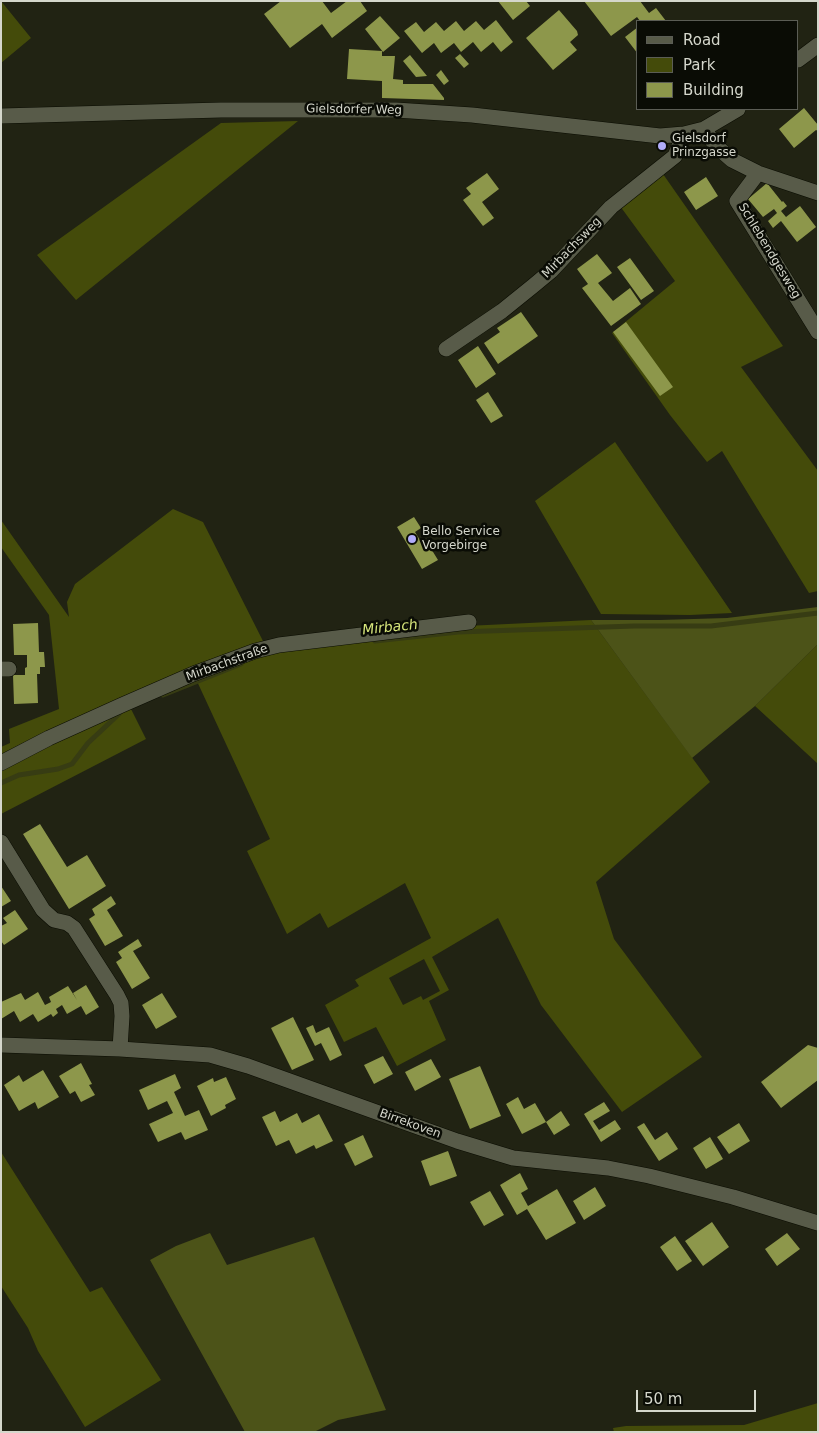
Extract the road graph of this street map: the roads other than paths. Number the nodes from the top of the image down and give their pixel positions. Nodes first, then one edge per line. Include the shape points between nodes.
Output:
1 (818, 44) edge
2 (799, 59) edge
3 (736, 110) edge
4 (1, 116) edge
5 (704, 129) junction
6 (684, 134) junction
7 (758, 173) junction
8 (818, 193) edge
9 (818, 332) edge
10 (446, 349) dead end
11 (469, 622) dead end
12 (1, 763) edge
13 (1, 842) edge
14 (1, 1045) edge
15 (120, 1049) junction
16 (818, 1223) edge

1 - 2 street
3 - 5 street, Gielsdorfer Weg
4 - 6 street, Gielsdorfer Weg via 221,110 396,110 491,117 644,135
5 - 6 street, Gielsdorfer Weg
5 - 7 street via 732,160
6 - 10 street, Mirbachsweg via 675,156 610,207 534,286
7 - 8 street
7 - 9 street, Schlebendgesweg via 737,201
11 - 12 street, Mirbachstraße via 255,650 122,705
13 - 15 street via 44,910 54,920 74,928 117,995 122,1016
14 - 15 street, Birrekoven
15 - 16 street, Birrekoven via 210,1055 513,1158 608,1168 649,1176

